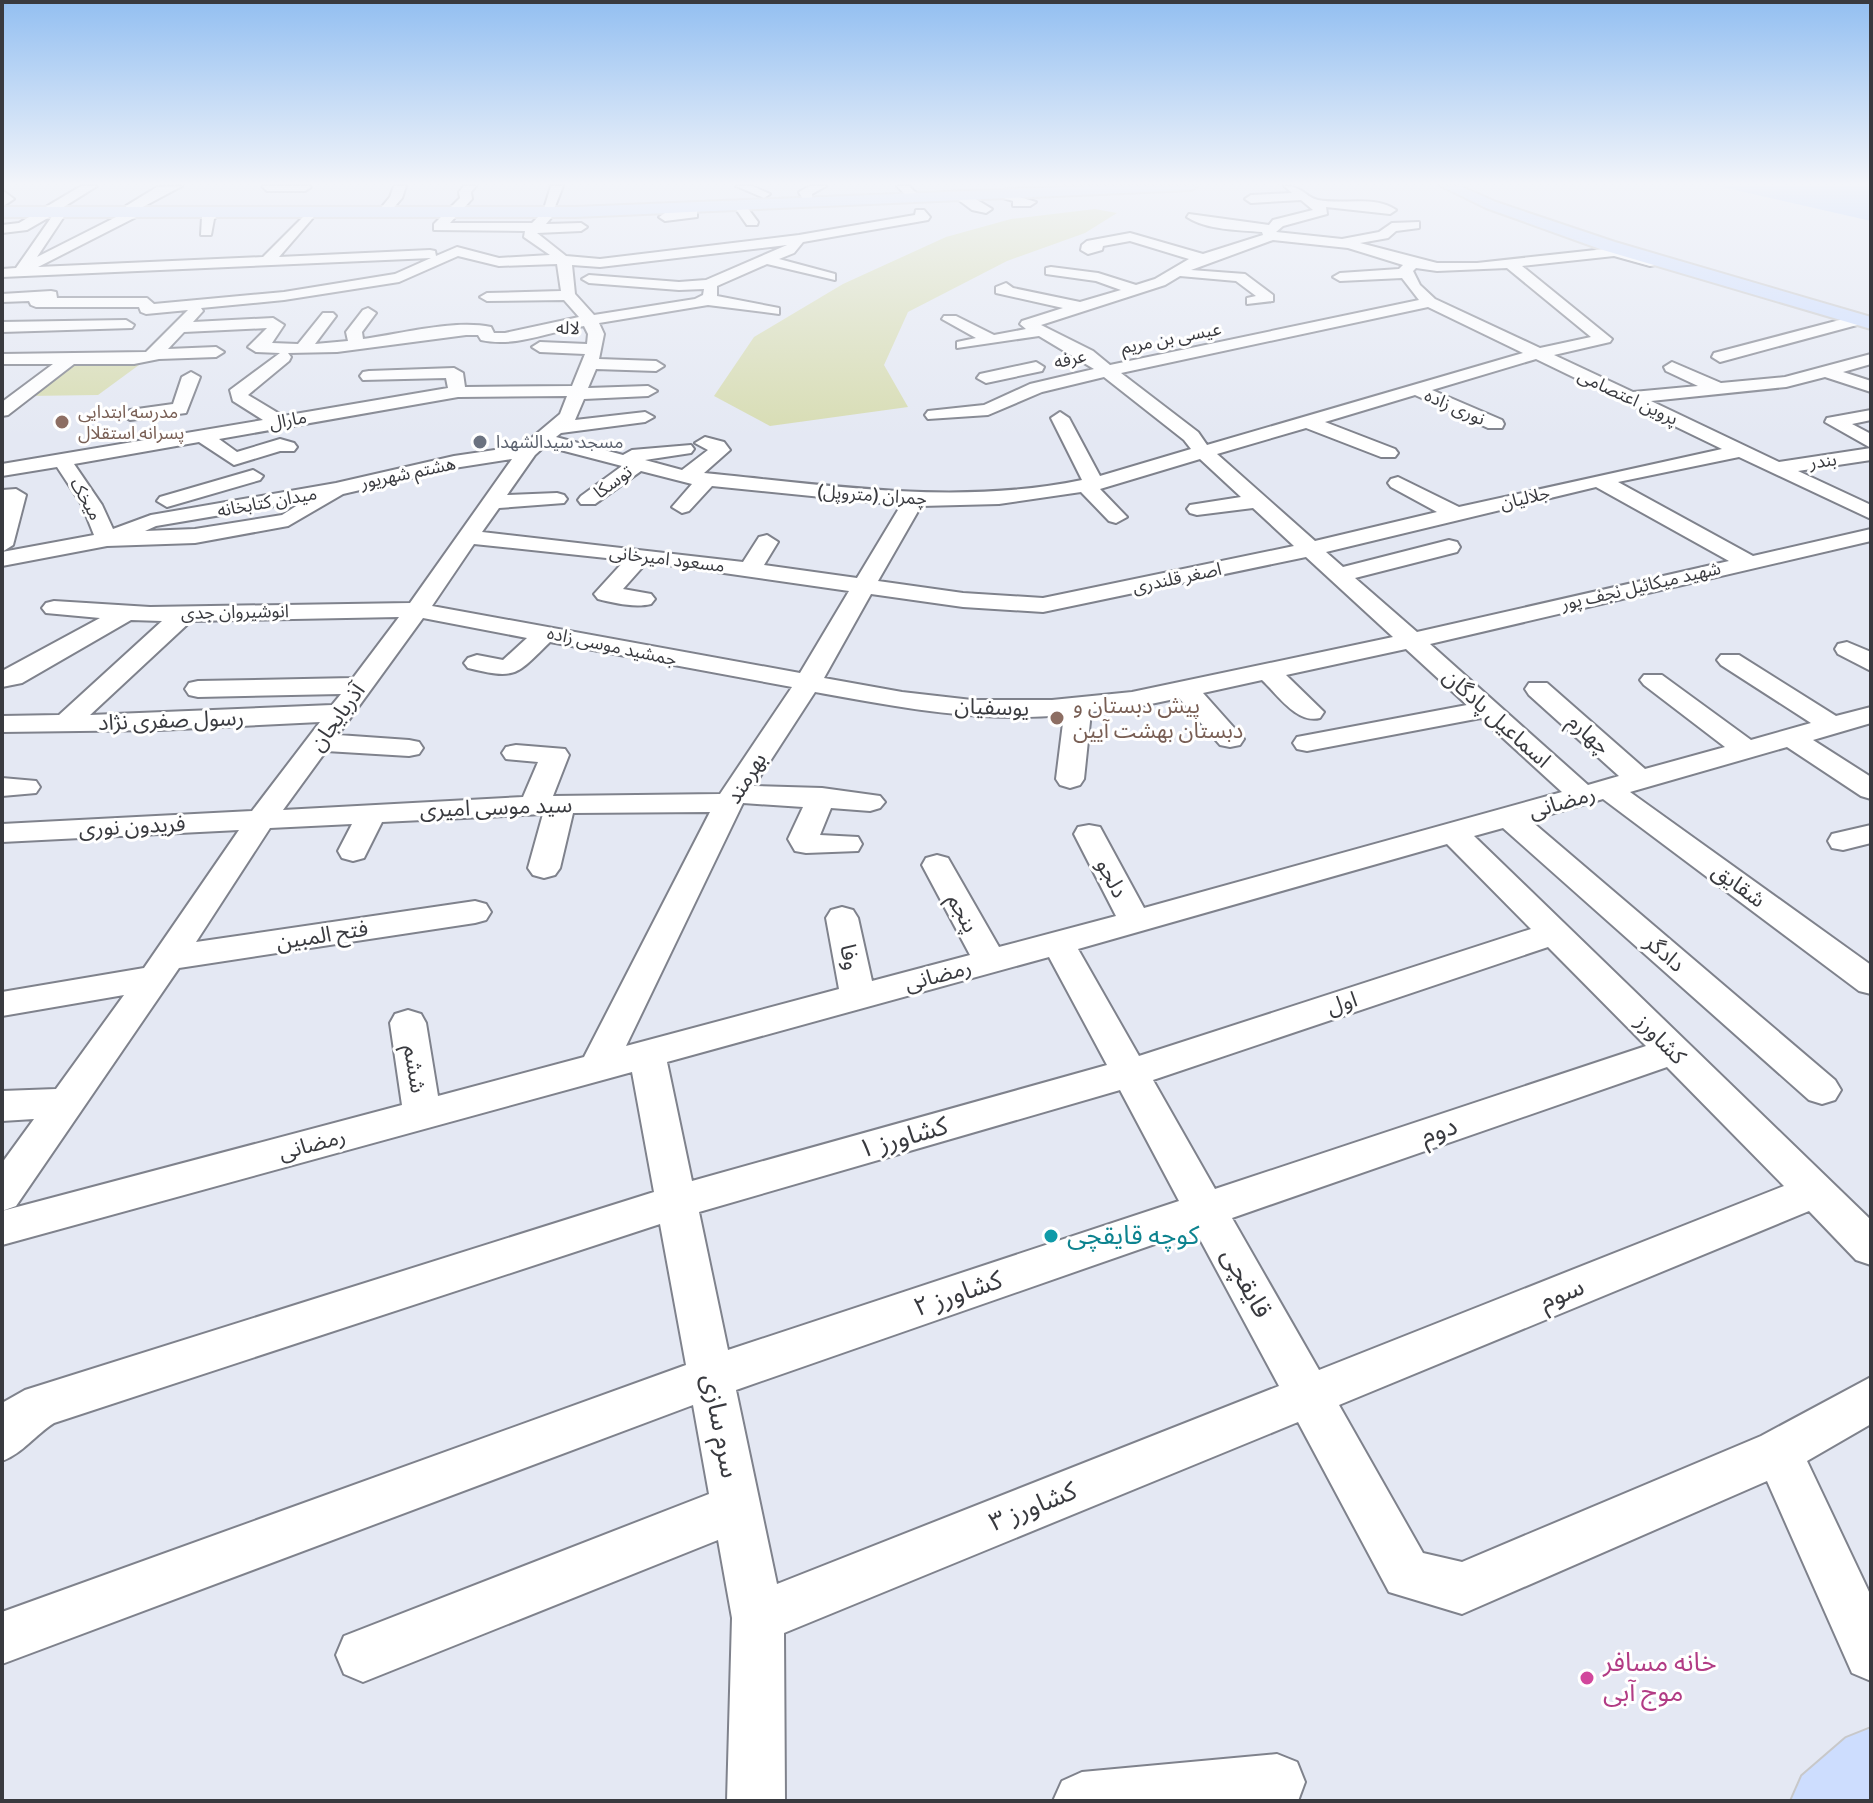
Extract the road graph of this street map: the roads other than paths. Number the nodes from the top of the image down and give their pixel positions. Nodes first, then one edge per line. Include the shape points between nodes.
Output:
1 (59, 270) edge
2 (136, 270) edge
3 (177, 270) edge
4 (249, 270) edge
5 (416, 270) edge
6 (539, 270) edge
7 (543, 270) edge
8 (564, 270) edge
9 (606, 270) edge
10 (748, 270) edge
11 (805, 270) edge
12 (1408, 270) edge
13 (1442, 270) edge
14 (1518, 270) edge
15 (1681, 270) edge
16 (1685, 270) edge
17 (1695, 270) edge
18 (1051, 271) dead end
19 (1175, 271) joint
20 (12, 273) edge
21 (1412, 274) junction
22 (830, 277) dead end
23 (1340, 277) dead end
24 (524, 278) junction
25 (169, 279) dead end
26 (237, 280) dead end
27 (116, 284) dead end
28 (1006, 287) dead end
29 (1134, 289) junction
30 (1386, 290) dead end
31 (707, 292) junction
32 (1231, 294) dead end
33 (2, 298) edge
34 (199, 299) junction
35 (1430, 302) junction
36 (490, 303) dead end
37 (1079, 306) junction
38 (774, 311) dead end
39 (368, 313) dead end
40 (328, 316) dead end
41 (950, 319) dead end
42 (590, 320) junction
43 (1851, 322) junction
44 (1871, 324) edge
45 (2, 327) edge
46 (1041, 331) junction
47 (178, 335) junction
48 (993, 340) junction
49 (15, 342) dead end
50 (356, 343) junction
51 (963, 345) dead end
52 (540, 347) dead end
53 (303, 348) junction
54 (216, 352) dead end
55 (1196, 354) junction
56 (1536, 354) junction
57 (426, 356) dead end
58 (283, 357) dead end
59 (591, 357) junction
60 (1720, 357) dead end
61 (2, 359) edge
62 (70, 359) junction
63 (1871, 359) edge
64 (1152, 362) junction
65 (1220, 365) dead end
66 (656, 366) dead end
67 (1036, 367) dead end
68 (1672, 367) dead end
69 (1107, 371) junction
70 (1827, 372) junction
71 (446, 373) junction
72 (1007, 374) junction
73 (1177, 375) dead end
74 (369, 376) dead end
75 (191, 377) dead end
76 (986, 378) dead end
77 (1436, 383) junction
78 (1871, 387) edge
79 (29, 388) junction
80 (1036, 388) junction
81 (1717, 388) junction
82 (2, 389) edge
83 (1415, 389) junction
84 (648, 391) dead end
85 (458, 392) junction
86 (576, 393) junction
87 (1629, 398) junction
88 (403, 400) junction
89 (1482, 401) dead end
90 (2, 411) edge
91 (421, 414) dead end
92 (934, 415) dead end
93 (1871, 415) edge
94 (645, 417) dead end
95 (1060, 418) dead end
96 (1305, 421) junction
97 (279, 422) junction
98 (1495, 424) dead end
99 (202, 435) junction
100 (541, 439) junction
101 (1871, 442) edge
102 (705, 443) dead end
103 (134, 447) junction
104 (287, 447) dead end
105 (684, 449) dead end
106 (1741, 451) junction
107 (1203, 452) junction
108 (1388, 453) dead end
109 (1871, 454) edge
110 (62, 460) junction
111 (630, 462) junction
112 (1776, 468) junction
113 (2, 470) edge
114 (664, 471) junction
115 (253, 476) dead end
116 (686, 477) junction
117 (707, 479) junction
118 (1599, 480) junction
119 (1398, 483) dead end
120 (1090, 485) junction
121 (344, 487) junction
122 (913, 492) junction
123 (1675, 495) dead end
124 (2, 496) edge
125 (626, 496) dead end
126 (376, 498) dead end
127 (557, 499) dead end
128 (588, 500) dead end
129 (1637, 501) junction
130 (493, 502) junction
131 (1255, 502) junction
132 (682, 507) dead end
133 (1197, 509) dead end
134 (1480, 509) junction
135 (1871, 513) edge
136 (1456, 514) junction
137 (1116, 517) dead end
138 (1501, 521) dead end
139 (103, 530) junction
140 (1871, 535) edge
141 (468, 537) junction
142 (767, 542) dead end
143 (2, 545) edge
144 (1449, 547) dead end
145 (1311, 549) junction
146 (642, 555) junction
147 (2, 559) edge
148 (1746, 561) junction
149 (750, 569) junction
150 (978, 572) dead end
151 (1339, 575) junction
152 (865, 586) junction
153 (643, 599) dead end
154 (963, 600) junction
155 (54, 608) dead end
156 (417, 610) junction
157 (128, 612) junction
158 (185, 613) junction
159 (547, 632) junction
160 (1411, 641) junction
161 (1847, 649) dead end
162 (636, 651) junction
163 (1730, 660) dead end
164 (477, 663) dead end
165 (1871, 663) edge
166 (1266, 670) junction
167 (618, 672) dead end
168 (2, 679) edge
169 (1653, 680) dead end
170 (807, 684) junction
171 (360, 686) junction
172 (1184, 688) junction
173 (198, 689) dead end
174 (1538, 689) dead end
175 (1079, 705) junction
176 (1487, 709) junction
177 (1311, 712) dead end
178 (340, 713) junction
179 (1871, 715) edge
180 (66, 723) junction
181 (2, 724) edge
182 (1833, 726) junction
183 (1791, 738) junction
184 (1230, 739) dead end
185 (319, 742) junction
186 (1307, 743) dead end
187 (409, 748) dead end
188 (1747, 750) junction
189 (516, 753) dead end
190 (1070, 779) dead end
191 (1640, 780) junction
192 (1871, 790) edge
193 (1595, 792) junction
194 (822, 797) junction
195 (732, 798) junction
196 (870, 802) dead end
197 (548, 805) junction
198 (372, 813) junction
199 (1508, 817) junction
200 (262, 818) junction
201 (1452, 832) junction
202 (2, 833) edge
203 (1089, 834) dead end
204 (847, 844) dead end
205 (353, 851) dead end
206 (937, 865) dead end
207 (544, 868) dead end
208 (475, 912) dead end
209 (842, 918) dead end
210 (1135, 921) junction
211 (1554, 933) junction
212 (1058, 943) junction
213 (990, 961) junction
214 (162, 968) junction
215 (1871, 982) edge
216 (858, 997) junction
217 (2, 1004) edge
218 (408, 1023) dead end
219 (1673, 1051) junction
220 (647, 1054) junction
221 (597, 1067) junction
222 (1130, 1073) junction
223 (1822, 1090) dead end
224 (68, 1103) junction
225 (2, 1106) edge
226 (422, 1115) junction
227 (1815, 1191) junction
228 (2, 1194) edge
229 (676, 1202) junction
230 (1206, 1210) junction
231 (2, 1228) edge
232 (1871, 1247) edge
233 (711, 1377) junction
234 (1308, 1396) junction
235 (1871, 1399) edge
236 (2, 1438) edge
237 (1778, 1452) junction
238 (736, 1508) junction
239 (758, 1618) junction
240 (2, 1638) edge
241 (1871, 1654) edge
242 (363, 1655) dead end
243 (1871, 1763) edge
244 (1277, 1782) dead end
245 (756, 1801) edge
246 (1082, 1801) edge
247 (1827, 1801) edge

1 - 20 street
2 - 27 street
3 - 25 street
4 - 26 street
5 - 34 street via 399,278 284,296
6 - 24 street
7 - 36 street
8 - 42 street
9 - 31 street
10 - 31 street
11 - 22 street
12 - 21 street
13 - 21 street
14 - 56 street, چمران (متروپل) via 1604,339
15 - 43 street
16 - 44 main road
17 - 44 main road
18 - 29 street via 1098,277
19 - 29 street, عرفه via 1160,282
19 - 32 street via 1255,285
21 - 23 street
21 - 30 street
21 - 35 street, پروین اعتصامی
24 - 24 street via 492,279 519,271
28 - 37 street via 1001,290 1045,293
29 - 37 street, عرفه
31 - 38 street
31 - 42 street via 684,307
33 - 34 street via 51,295 36,302 147,303 146,309
34 - 47 street via 200,306
35 - 55 street, عیسی بن مریم
35 - 56 street, پروین اعتصامی
37 - 46 street, عرفه via 1028,324
39 - 50 street via 354,332
40 - 53 street
41 - 48 street
42 - 50 street via 499,339 487,337 485,330 462,330
42 - 59 street via 596,334
43 - 44 street
43 - 60 street
45 - 47 street
46 - 48 street
46 - 69 street, عرفه
47 - 49 street
47 - 53 street via 273,323 274,331 256,347
47 - 54 street
47 - 62 street via 158,361
48 - 51 street
50 - 53 street
52 - 59 street, لاله
55 - 64 street, عیسی بن مریم
55 - 65 street
56 - 77 street, چمران (متروپل)
56 - 87 street, پروین اعتصامی
57 - 71 street
58 - 97 street via 239,390 239,397
59 - 66 street, لاله
59 - 86 street, آذربایجان
61 - 62 street
62 - 79 street
63 - 70 street
64 - 69 street, عیسی بن مریم
64 - 73 street
67 - 72 street
68 - 81 street
69 - 80 street, عرفه
69 - 107 street via 1191,436
70 - 78 street
70 - 81 street
71 - 74 street
71 - 85 street via 454,373
72 - 76 street
72 - 80 street
75 - 103 street via 180,409 126,406
77 - 83 street, چمران (متروپل)
77 - 89 street
79 - 82 street
79 - 90 street
80 - 92 street, عرفه via 988,410
81 - 87 street
83 - 96 street, چمران (متروپل)
83 - 98 street, نوری زاده
84 - 86 street, مارال
85 - 86 street, مارال
85 - 88 street, مارال
86 - 100 street, آذربایجان via 568,417
87 - 106 street, پروین اعتصامی
88 - 91 street
88 - 97 street, مارال
93 - 101 street via 1834,422
94 - 100 street, هشتم شهریور
95 - 120 street
96 - 107 street, چمران (متروپل)
96 - 108 street
97 - 99 street, مارال
99 - 103 street, مارال
99 - 104 street via 234,459
100 - 111 street, چمران (متروپل)
100 - 121 street, هشتم شهریور via 401,478
100 - 130 street, آذربایجان
102 - 116 street via 721,448
103 - 110 street, مارال
105 - 111 street via 643,453
106 - 112 street, پروین اعتصامی
106 - 118 street, جلالیان
107 - 120 street, چمران (متروپل)
107 - 131 street
109 - 112 street, بندر
110 - 113 street, مارال
110 - 139 street, میخک
111 - 114 street, چمران (متروپل)
111 - 128 street, توسکا
112 - 135 street, پروین اعتصامی
114 - 116 street, چمران (متروپل)
114 - 125 street
115 - 139 street
116 - 117 street, چمران (متروپل)
117 - 122 street, چمران (متروپل)
117 - 132 street
118 - 129 street
118 - 134 street, جلالیان
119 - 136 street
120 - 122 street, چمران (متروپل) via 999,498
120 - 137 street
121 - 126 street
121 - 139 street, میدان کتابخانه via 288,520 195,536
122 - 152 street, بهرمند
123 - 129 street
124 - 143 street via 16,495
127 - 130 street
129 - 148 street
130 - 141 street, آذربایجان
131 - 133 street
131 - 145 street
134 - 136 street, جلالیان
134 - 138 street
136 - 145 street, جلالیان
139 - 147 street
140 - 148 street, شهید میکائیل نجف پور
141 - 146 street, مسعود امیرخانی
141 - 156 street, آذربایجان
142 - 149 street
144 - 151 street
145 - 151 street
145 - 154 street, اصغر قلندری via 1083,609
146 - 149 street, مسعود امیرخانی
146 - 153 street via 606,594
148 - 160 street, شهید میکائیل نجف پور
149 - 152 street, مسعود امیرخانی
150 - 154 street
151 - 160 street
152 - 154 street
152 - 170 street, بهرمند
155 - 157 street, انوشیروان جدی
156 - 158 street, انوشیروان جدی
156 - 159 street, جمشید موسی زاده
156 - 171 street, آذربایجان
157 - 158 street, انوشیروان جدی
157 - 168 street via 13,678
158 - 180 street
159 - 162 street, جمشید موسی زاده
159 - 164 street via 509,668
160 - 166 street, یوسفیان
160 - 176 street, اسماعیل پادگان
161 - 165 street
162 - 167 street
162 - 170 street, جمشید موسی زاده via 717,677
163 - 182 street
166 - 172 street, یوسفیان
166 - 177 street
169 - 188 street
170 - 175 street, یوسفیان via 972,708
170 - 195 street, بهرمند
171 - 173 street
171 - 178 street, آذربایجان
172 - 175 street, یوسفیان
172 - 184 street
174 - 191 street, چهارم
175 - 190 street
176 - 186 street
176 - 193 street, اسماعیل پادگان
178 - 180 street, رسول صفری نژاد
178 - 185 street, آذربایجان
179 - 182 street, رمضانی
180 - 181 street, رسول صفری نژاد
182 - 183 street, رمضانی
183 - 188 street, رمضانی
183 - 192 street
185 - 187 street
185 - 200 street, آذربایجان
188 - 191 street, رمضانی
189 - 197 street via 555,755
191 - 193 street, رمضانی
193 - 199 street, رمضانی
193 - 215 street, شقایق
194 - 195 street, سید موسی امیری
194 - 196 street, سید موسی امیری
194 - 204 street via 803,839 806,844
195 - 197 street, سید موسی امیری
195 - 221 street, بهرمند
197 - 198 street, سید موسی امیری
197 - 207 street
198 - 200 street, سید موسی امیری
198 - 205 street
199 - 201 street, رمضانی
199 - 223 street, دادگر
200 - 202 street, فریدون نوری
200 - 214 street, آذربایجان
201 - 210 street, رمضانی
201 - 211 street, کشاورز
203 - 210 street, دلجو
206 - 213 street, پنجم
208 - 214 street, فتح المبین
209 - 216 street, وفا
210 - 212 street, رمضانی
211 - 219 street, کشاورز
211 - 222 street, اول
212 - 213 street, رمضانی
212 - 222 street, قایقچی
213 - 216 street, رمضانی
214 - 217 street, فتح المبین
214 - 224 street, آذربایجان
216 - 220 street, رمضانی
218 - 226 street, ششم
219 - 227 street, کشاورز
219 - 230 street, دوم
220 - 221 street, رمضانی
220 - 229 street, سرم سازی
221 - 226 street, رمضانی
222 - 229 street, کشاورز ۱
222 - 230 street, قایقچی
224 - 225 street
224 - 228 street, آذربایجان
226 - 231 street, رمضانی
227 - 232 street, کشاورز
227 - 234 street, سوم
229 - 233 street, سرم سازی
229 - 236 street, کشاورز ۱ via 41,1405 15,1421
230 - 233 street, کشاورز ۲
230 - 234 street, قایقچی
233 - 238 street, سرم سازی
233 - 240 street, کشاورز ۲
234 - 237 street, قایقچی via 1407,1574 1462,1588
234 - 239 street, کشاورز ۳
235 - 237 street
237 - 241 street
238 - 239 street, سرم سازی
238 - 242 street
239 - 245 street, سرم سازی
243 - 247 main road
244 - 246 street

